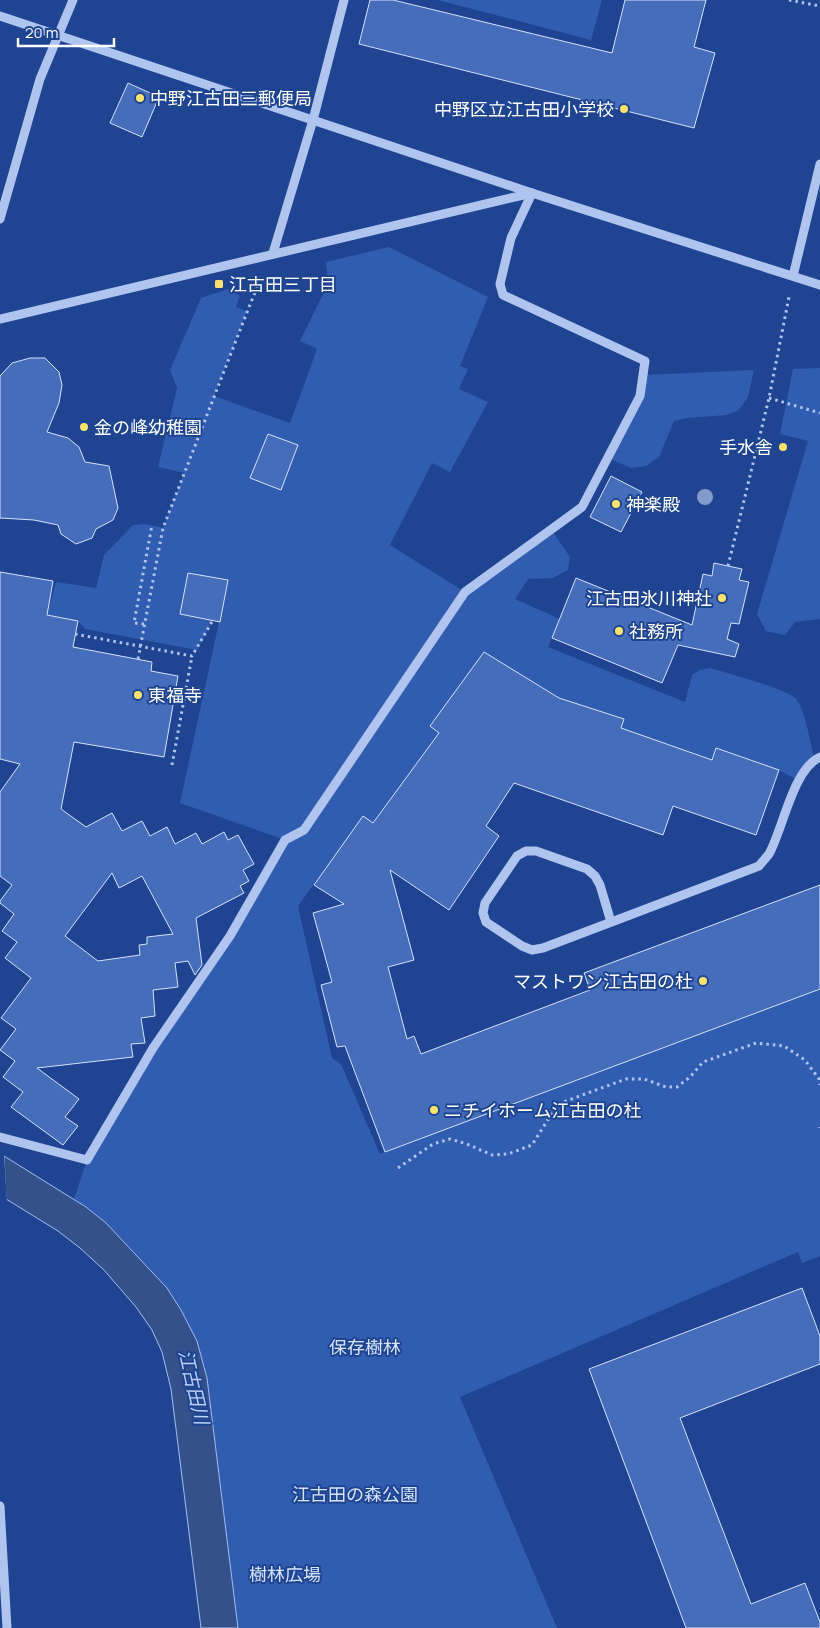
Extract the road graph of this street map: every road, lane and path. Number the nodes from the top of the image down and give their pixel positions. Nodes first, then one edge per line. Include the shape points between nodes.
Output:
1 (72, 0) edge
2 (344, 0) edge
3 (789, 0) edge
4 (820, 6) edge
5 (0, 16) edge
6 (57, 35) junction
7 (313, 120) junction
8 (820, 164) edge
9 (532, 193) junction
10 (0, 219) edge
11 (273, 253) junction
12 (793, 276) junction
13 (820, 286) edge
14 (0, 319) edge
15 (769, 398) junction
16 (820, 413) edge
17 (152, 525) dead end
18 (728, 566) dead end
19 (213, 620) dead end
20 (144, 624) junction
21 (76, 634) dead end
22 (141, 646) junction
23 (192, 656) junction
24 (138, 659) dead end
25 (820, 757) edge
26 (172, 765) dead end
27 (611, 922) junction
28 (820, 1085) edge
29 (0, 1138) edge
30 (398, 1168) dead end
31 (0, 1506) edge
32 (7, 1628) edge

1 - 6 street
2 - 7 street
3 - 4 path
5 - 6 street
6 - 7 street
6 - 10 street via 40,79
7 - 9 street
7 - 11 street
8 - 12 street
9 - 11 street
9 - 12 street
9 - 29 street via 511,238 500,284 502,295 644,361 640,396 582,507 465,592 304,830 286,840 230,936 153,1048 88,1160
11 - 14 street
11 - 20 path via 163,528
12 - 13 street
12 - 15 path
15 - 16 path
15 - 18 path
17 - 20 path via 134,622
19 - 23 path
20 - 22 path
21 - 22 path
22 - 23 path
22 - 24 path
23 - 26 path
25 - 27 street via 802,773 769,854 759,866
27 - 27 street via 532,950 486,922 483,913 486,903 517,856 526,851 587,869 600,885
28 - 30 path via 805,1060 784,1046 756,1042 703,1062 677,1086 626,1079 566,1101 554,1110 532,1145 508,1154 492,1156 450,1139 433,1144
31 - 32 street

